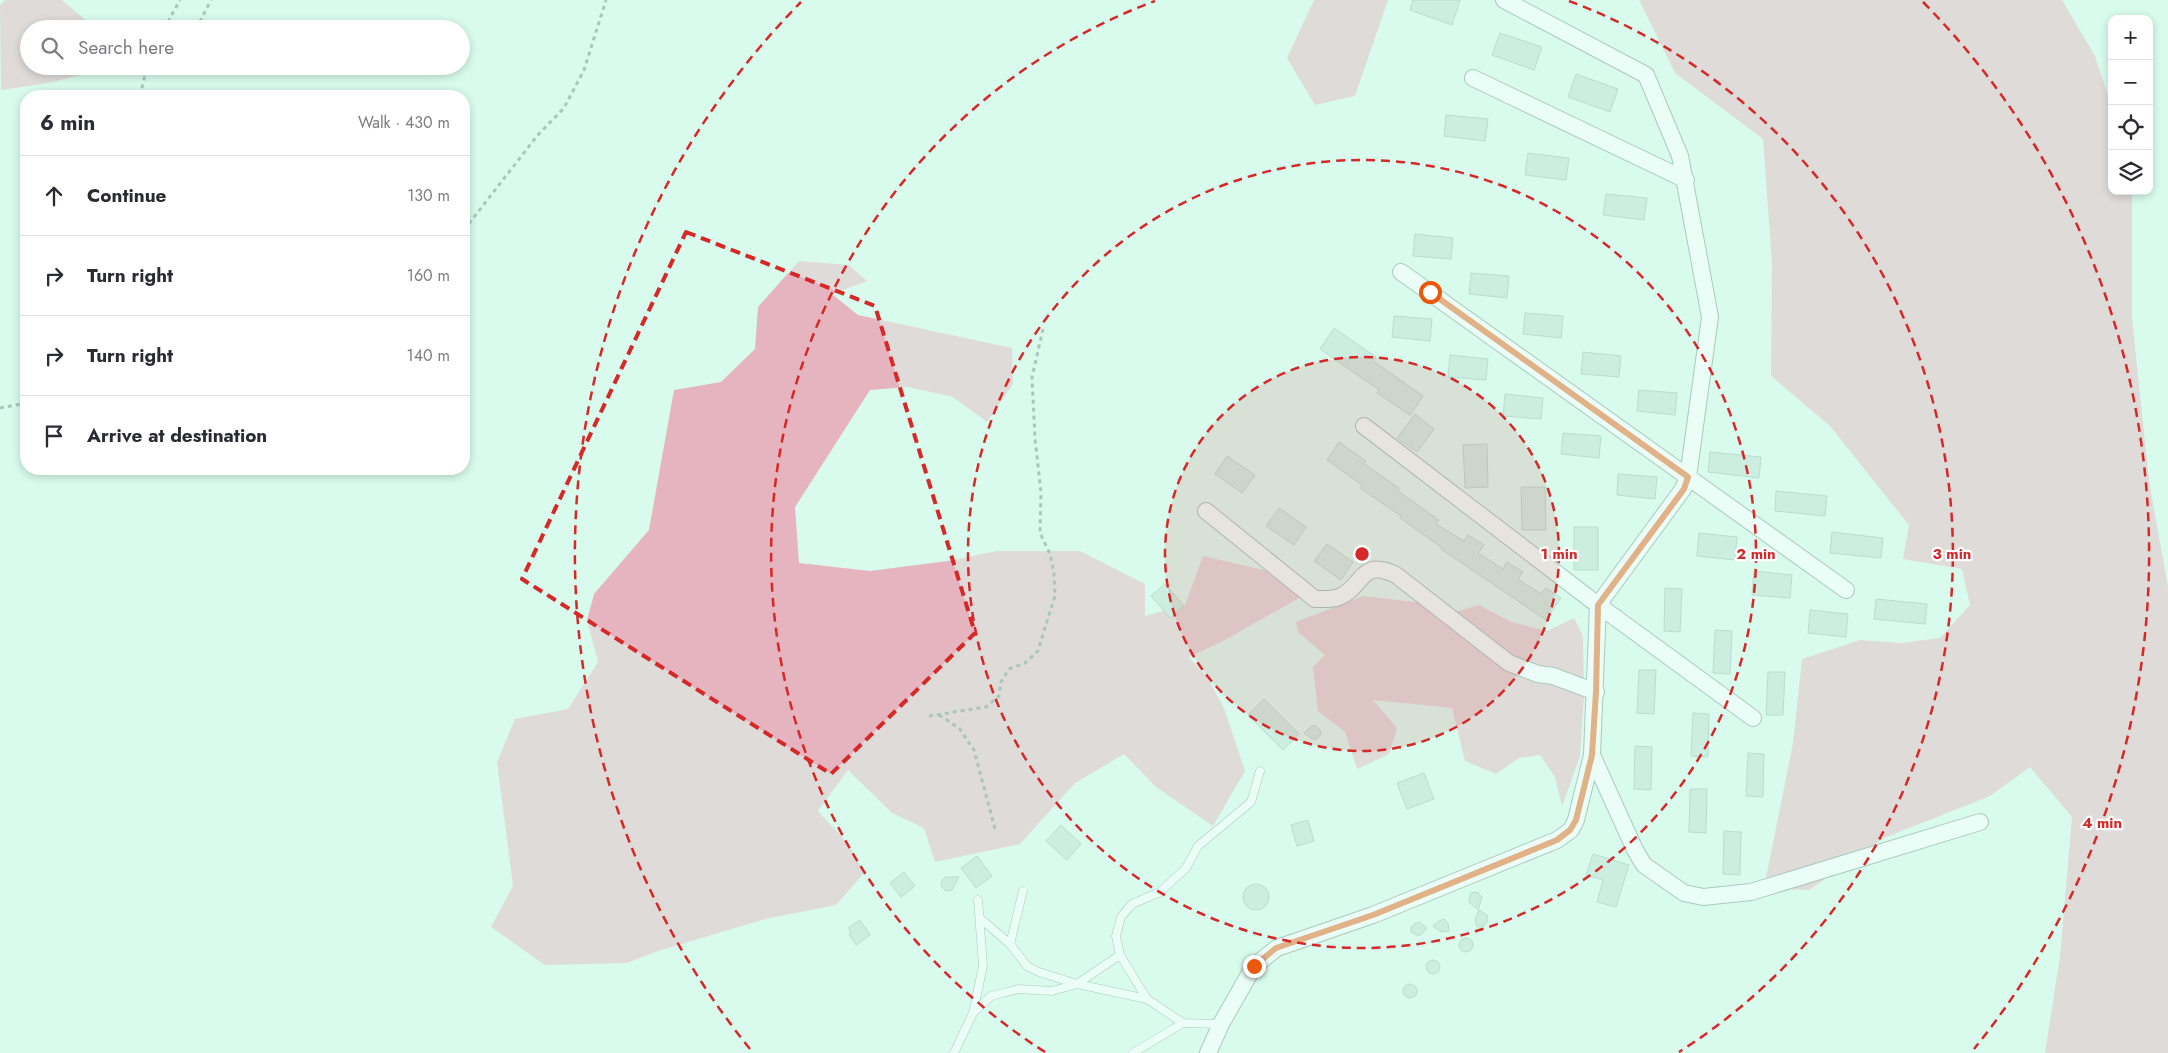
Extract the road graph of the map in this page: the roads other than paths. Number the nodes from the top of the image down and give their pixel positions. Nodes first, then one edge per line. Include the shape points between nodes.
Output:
1 (1504, 0) edge
2 (1473, 78) dead end
3 (1686, 180) junction
4 (1401, 272) dead end
5 (1364, 426) dead end
6 (1688, 477) junction
7 (1206, 511) dead end
8 (1846, 590) dead end
9 (1598, 605) junction
10 (1596, 692) junction
11 (1753, 718) dead end
12 (1592, 755) junction
13 (1260, 771) dead end
14 (1980, 822) dead end
15 (1023, 891) dead end
16 (978, 900) dead end
17 (980, 918) junction
18 (1010, 944) junction
19 (1120, 955) junction
20 (1077, 984) junction
21 (1147, 999) junction
22 (973, 1013) junction
23 (1182, 1023) junction
24 (1220, 1024) junction
25 (954, 1053) edge
26 (1133, 1053) edge
27 (1208, 1053) edge

1 - 3 street via 1646,75 1680,156
2 - 3 street
3 - 6 street via 1710,317
4 - 6 street
5 - 9 street
6 - 8 street
6 - 9 street via 1684,489
7 - 10 street via 1315,599 1341,596 1362,576 1384,569 1509,663
9 - 10 street
9 - 11 street
10 - 12 street
12 - 14 street via 1644,865 1684,893 1703,898 1751,892
12 - 24 street via 1576,820 1570,830 1557,840 1373,915 1276,948 1254,966
13 - 19 lane via 1251,802 1198,846 1186,868 1160,892 1132,904 1121,917 1116,936
15 - 18 lane
16 - 17 lane
17 - 18 lane
17 - 22 lane via 983,966
18 - 20 lane via 1027,966
19 - 20 lane
19 - 21 lane
20 - 21 lane
20 - 22 lane via 1052,991 1018,989 991,996
21 - 23 lane
22 - 25 lane
23 - 24 lane
23 - 26 lane
24 - 27 street

